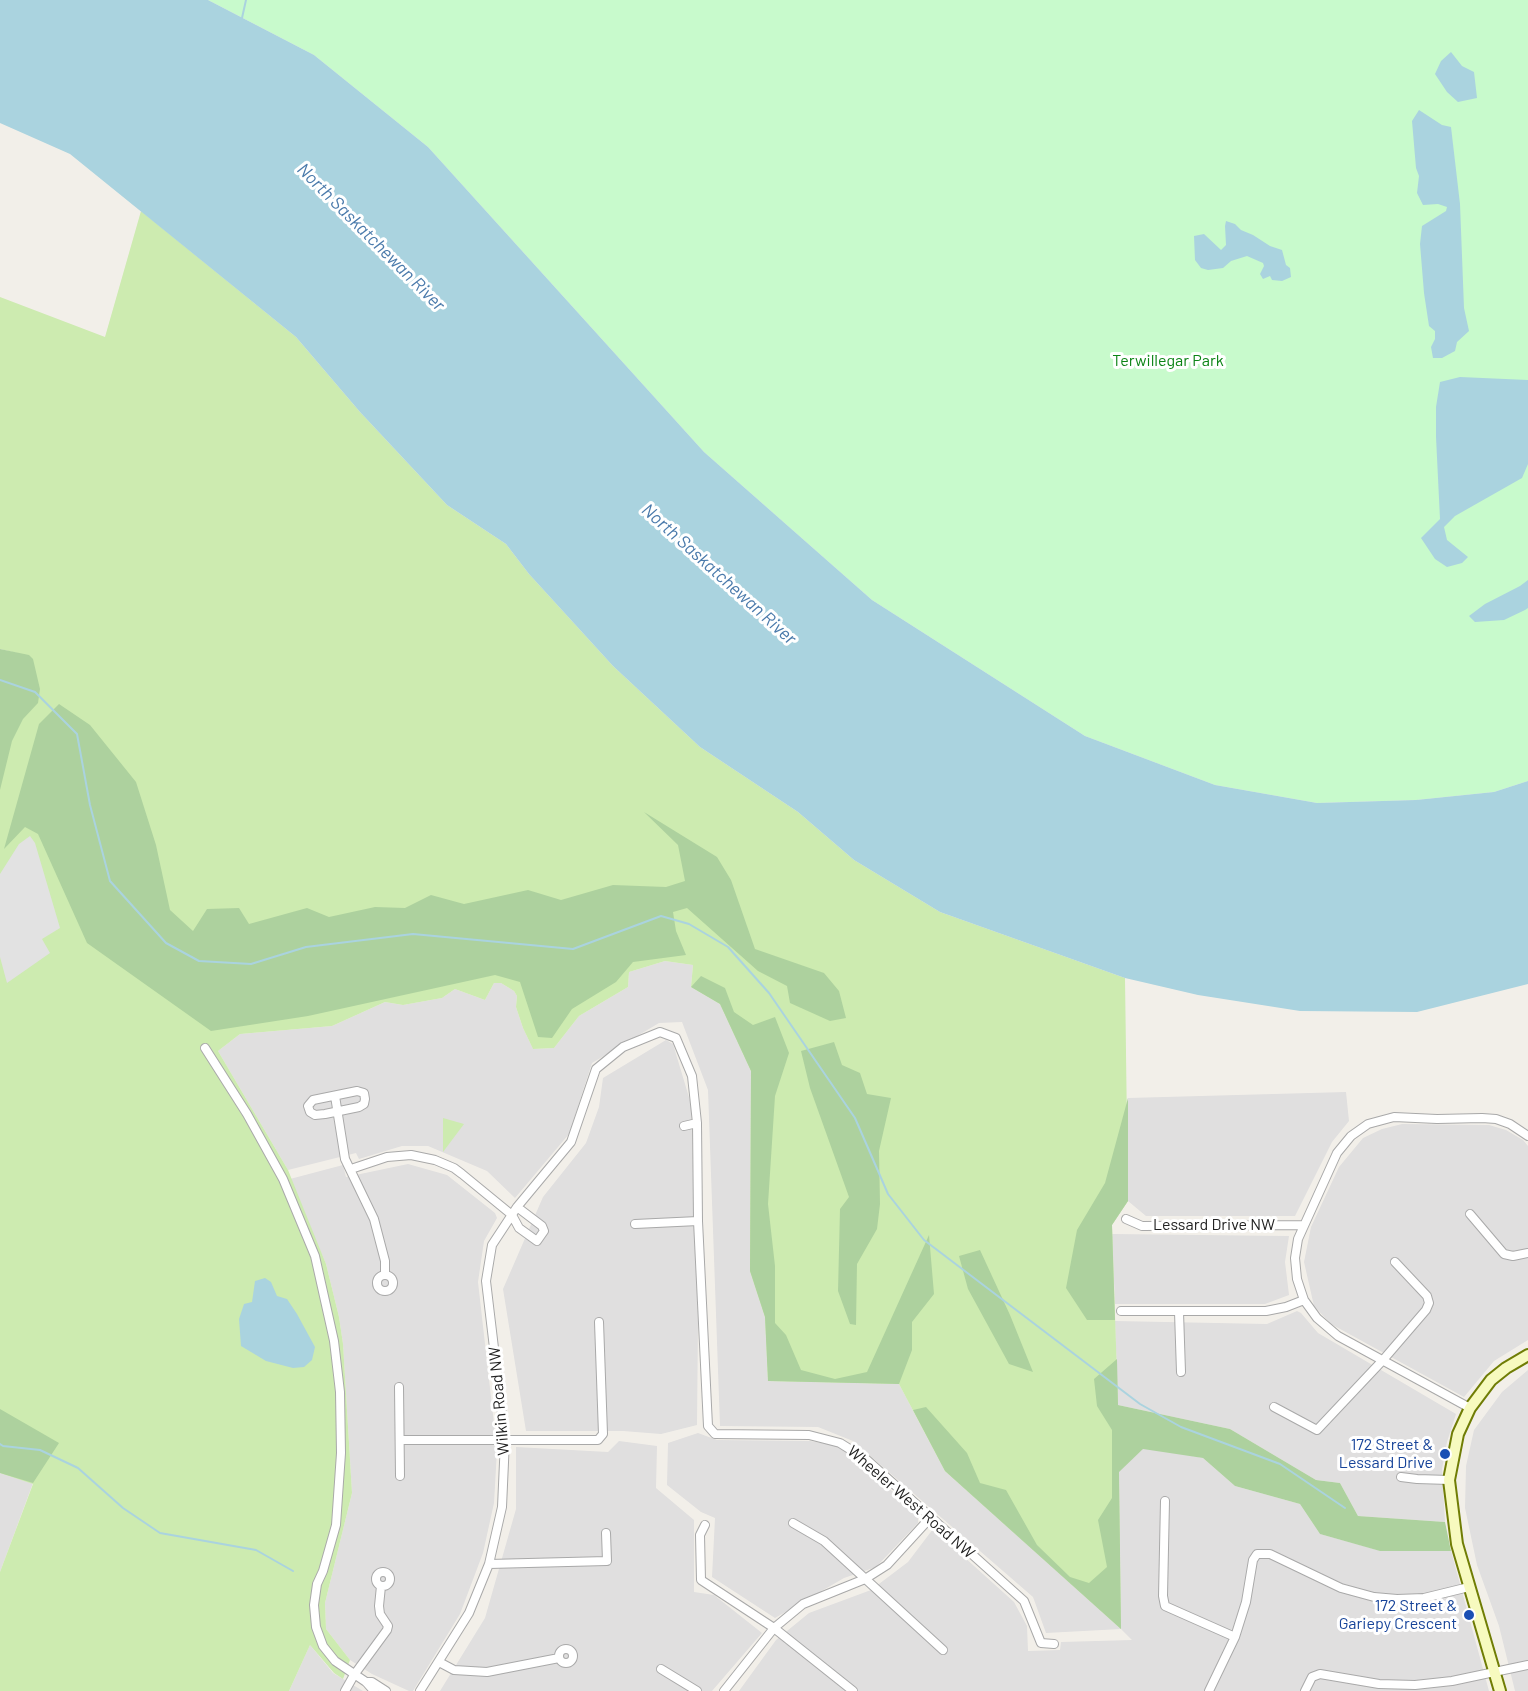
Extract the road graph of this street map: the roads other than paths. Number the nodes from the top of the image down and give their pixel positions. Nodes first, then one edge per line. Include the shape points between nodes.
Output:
1 (676, 1038) joint
2 (204, 1048) dead end
3 (335, 1096) junction
4 (338, 1112) junction
5 (697, 1123) junction
6 (684, 1126) dead end
7 (1528, 1136) edge
8 (351, 1169) junction
9 (517, 1207) junction
10 (1470, 1214) dead end
11 (512, 1215) junction
12 (1126, 1219) dead end
13 (698, 1221) junction
14 (635, 1224) dead end
15 (1303, 1225) junction
16 (1528, 1253) edge
17 (1395, 1262) dead end
18 (385, 1275) dead end
19 (1304, 1300) junction
20 (1121, 1311) dead end
21 (1179, 1312) junction
22 (599, 1322) dead end
23 (1528, 1355) edge
24 (1383, 1360) junction
25 (1181, 1372) dead end
26 (399, 1387) dead end
27 (1274, 1407) dead end
28 (1470, 1408) junction
29 (400, 1440) junction
30 (506, 1440) junction
31 (400, 1476) dead end
32 (1401, 1477) dead end
33 (1449, 1480) junction
34 (1165, 1501) dead end
35 (930, 1518) junction
36 (793, 1523) dead end
37 (705, 1525) dead end
38 (606, 1533) dead end
39 (489, 1564) junction
40 (865, 1579) junction
41 (381, 1586) dead end
42 (1469, 1587) junction
43 (774, 1628) junction
44 (1235, 1638) junction
45 (1054, 1644) dead end
46 (943, 1650) dead end
47 (559, 1658) dead end
48 (439, 1662) junction
49 (1528, 1665) edge
50 (661, 1669) dead end
51 (1495, 1671) junction
52 (354, 1675) junction
53 (366, 1682) junction
54 (425, 1687) edge
55 (1378, 1688) edge
56 (345, 1691) edge
57 (374, 1691) edge
58 (386, 1691) edge
59 (420, 1691) edge
60 (697, 1691) edge
61 (724, 1691) edge
62 (853, 1691) edge
63 (1209, 1691) edge
64 (1305, 1691) edge
65 (1500, 1691) edge

1 - 5 street, Wheeler West Road NW via 692,1076
1 - 9 street, Wilkin Road NW via 660,1032 623,1047 596,1069 571,1142
2 - 52 street via 283,1179 315,1256 334,1341 341,1454 336,1525 317,1584 316,1627 323,1646
3 - 4 street
3 - 4 street via 312,1100 308,1106 315,1115
3 - 4 street via 357,1091 365,1099 358,1107
4 - 8 street via 345,1159
5 - 6 street
5 - 13 street, Wheeler West Road NW
7 - 15 street, Lessard Drive NW via 1510,1124 1489,1118 1402,1116 1375,1121 1356,1132 1340,1149
8 - 11 street via 387,1157 411,1155 435,1160 454,1168
8 - 18 street via 380,1234
9 - 11 street, Wilkin Road NW
9 - 11 street via 542,1226 544,1231 537,1241 519,1228
10 - 16 street via 1504,1254
11 - 30 street, Wilkin Road NW via 492,1245 486,1281
12 - 15 street, Lessard Drive NW via 1142,1226
13 - 14 street
13 - 35 street, Wheeler West Road NW via 708,1426 715,1434 808,1435 840,1443 867,1460
15 - 19 street, Lessard Drive NW via 1295,1263
17 - 24 street via 1430,1303
19 - 21 street via 1273,1310
19 - 24 street, Lessard Drive NW via 1329,1330
20 - 21 street
21 - 25 street
22 - 30 street via 603,1434 598,1440
23 - 28 street via 1491,1380
24 - 27 street via 1317,1430
24 - 28 street, Lessard Drive NW
26 - 29 street
28 - 33 street via 1458,1434
29 - 30 street
29 - 31 street
30 - 39 street, Wilkin Road NW via 502,1508
32 - 33 street
33 - 42 street via 1457,1544
34 - 44 street via 1165,1606
35 - 40 street via 887,1565
35 - 45 street, Wheeler West Road NW via 1024,1601 1041,1643
36 - 40 street via 824,1541
37 - 43 street via 700,1535 700,1580
38 - 39 street via 607,1560
39 - 48 street, Wilkin Road NW via 469,1613
40 - 43 street via 803,1604
40 - 46 street
41 - 52 street via 380,1614 387,1630
42 - 44 street via 1424,1598 1374,1597 1341,1588 1261,1553 1253,1560
42 - 51 street
43 - 61 street
43 - 62 street
44 - 63 street
47 - 48 street via 487,1672 454,1670
48 - 54 street, Wilkin Road NW
49 - 51 street
50 - 60 street
51 - 55 street via 1431,1684
51 - 65 street
52 - 53 street
52 - 56 street
53 - 57 street
53 - 58 street
54 - 59 street, Wilkin Road NW
55 - 64 street via 1320,1674 1312,1677

